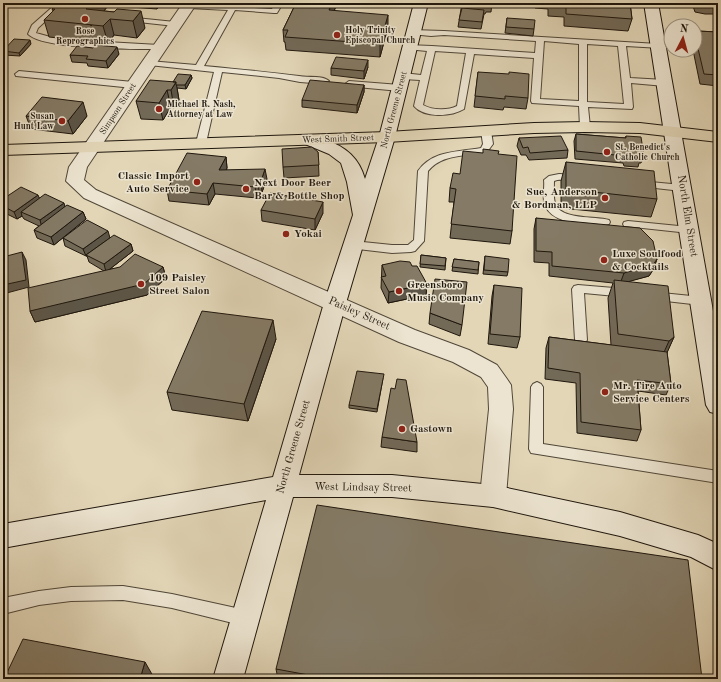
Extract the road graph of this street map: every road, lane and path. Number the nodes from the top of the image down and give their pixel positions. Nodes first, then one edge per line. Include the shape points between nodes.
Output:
1 (61, 3) edge
2 (279, 3) edge
3 (421, 3) edge
4 (651, 3) edge
5 (189, 4) edge
6 (233, 8) junction
7 (117, 18) edge
8 (175, 24) junction
9 (540, 39) junction
10 (412, 40) junction
11 (583, 41) junction
12 (622, 43) junction
13 (658, 46) junction
14 (159, 47) junction
15 (432, 48) junction
16 (470, 51) junction
17 (539, 56) junction
18 (149, 63) junction
19 (199, 67) junction
20 (219, 69) junction
21 (18, 74) dead end
22 (425, 78) junction
23 (626, 80) junction
24 (402, 82) junction
25 (665, 83) junction
26 (133, 85) junction
27 (583, 104) junction
28 (584, 127) junction
29 (673, 131) junction
30 (486, 132) junction
31 (387, 137) junction
32 (718, 137) edge
33 (311, 140) junction
34 (201, 143) junction
35 (91, 148) junction
36 (3, 150) edge
37 (590, 179) edge
38 (629, 183) edge
39 (682, 188) junction
40 (112, 204) joint
41 (362, 216) junction
42 (605, 222) dead end
43 (628, 224) dead end
44 (689, 230) junction
45 (353, 245) junction
46 (701, 301) junction
47 (335, 303) junction
48 (581, 340) edge
49 (537, 387) dead end
50 (718, 405) edge
51 (718, 477) edge
52 (283, 486) junction
53 (493, 496) junction
54 (3, 536) edge
55 (718, 558) edge
56 (3, 606) edge
57 (245, 618) junction
58 (228, 679) edge

1 - 14 lane via 35,27 32,34 34,36 98,45
2 - 6 lane via 274,11
3 - 10 street, North Greene Street
4 - 13 street, North Elm Street
5 - 6 lane
5 - 8 street, Simpson Street
6 - 19 lane
7 - 8 lane
8 - 14 street, Simpson Street
9 - 10 lane via 444,32
9 - 11 lane
9 - 17 lane
10 - 15 lane
10 - 24 street, North Greene Street
11 - 12 lane
11 - 27 lane
12 - 13 lane
12 - 23 lane
13 - 25 street, North Elm Street
14 - 18 street, Simpson Street
15 - 16 lane
15 - 22 lane
16 - 17 lane
16 - 22 lane via 461,107 458,110 453,112 420,108 418,106
17 - 27 lane via 535,101
18 - 19 lane
18 - 26 street, Simpson Street
19 - 20 lane
20 - 24 lane via 335,82
20 - 34 lane
21 - 26 lane
22 - 24 lane
23 - 25 lane
23 - 27 lane via 629,107
24 - 31 street, North Greene Street
25 - 29 street, North Elm Street
26 - 35 street, Simpson Street
27 - 28 lane
28 - 29 main road, West Smith Street
28 - 30 main road, West Smith Street
29 - 32 main road, West Smith Street
29 - 39 street, North Elm Street
30 - 31 main road, West Smith Street
30 - 45 lane via 488,144 484,150 443,156 430,162 424,171 419,241 411,248
31 - 33 main road, West Smith Street
31 - 41 street, North Greene Street
33 - 34 main road, West Smith Street
33 - 41 street, North Greene Street via 342,154 350,162
34 - 35 main road, West Smith Street
35 - 36 main road, West Smith Street
35 - 40 street, Simpson Street via 78,167 76,181 90,194
37 - 42 lane via 553,177 549,180 550,205 556,213 567,218
38 - 39 lane
39 - 44 street, North Elm Street
40 - 47 street, Paisley Street
41 - 45 street, North Greene Street
43 - 44 lane
44 - 46 street, North Elm Street
45 - 47 street, North Greene Street
46 - 48 lane via 578,289
46 - 50 street, North Elm Street
47 - 52 street, North Greene Street
47 - 53 street, Paisley Street via 407,336 461,356 489,371 499,385 501,409
49 - 51 lane via 536,449
52 - 53 street, West Lindsay Street via 392,486
52 - 54 street, West Lindsay Street
52 - 57 street, North Greene Street
53 - 55 street, West Lindsay Street via 620,524 698,547
56 - 57 lane via 70,594 123,592
57 - 58 street, North Greene Street

